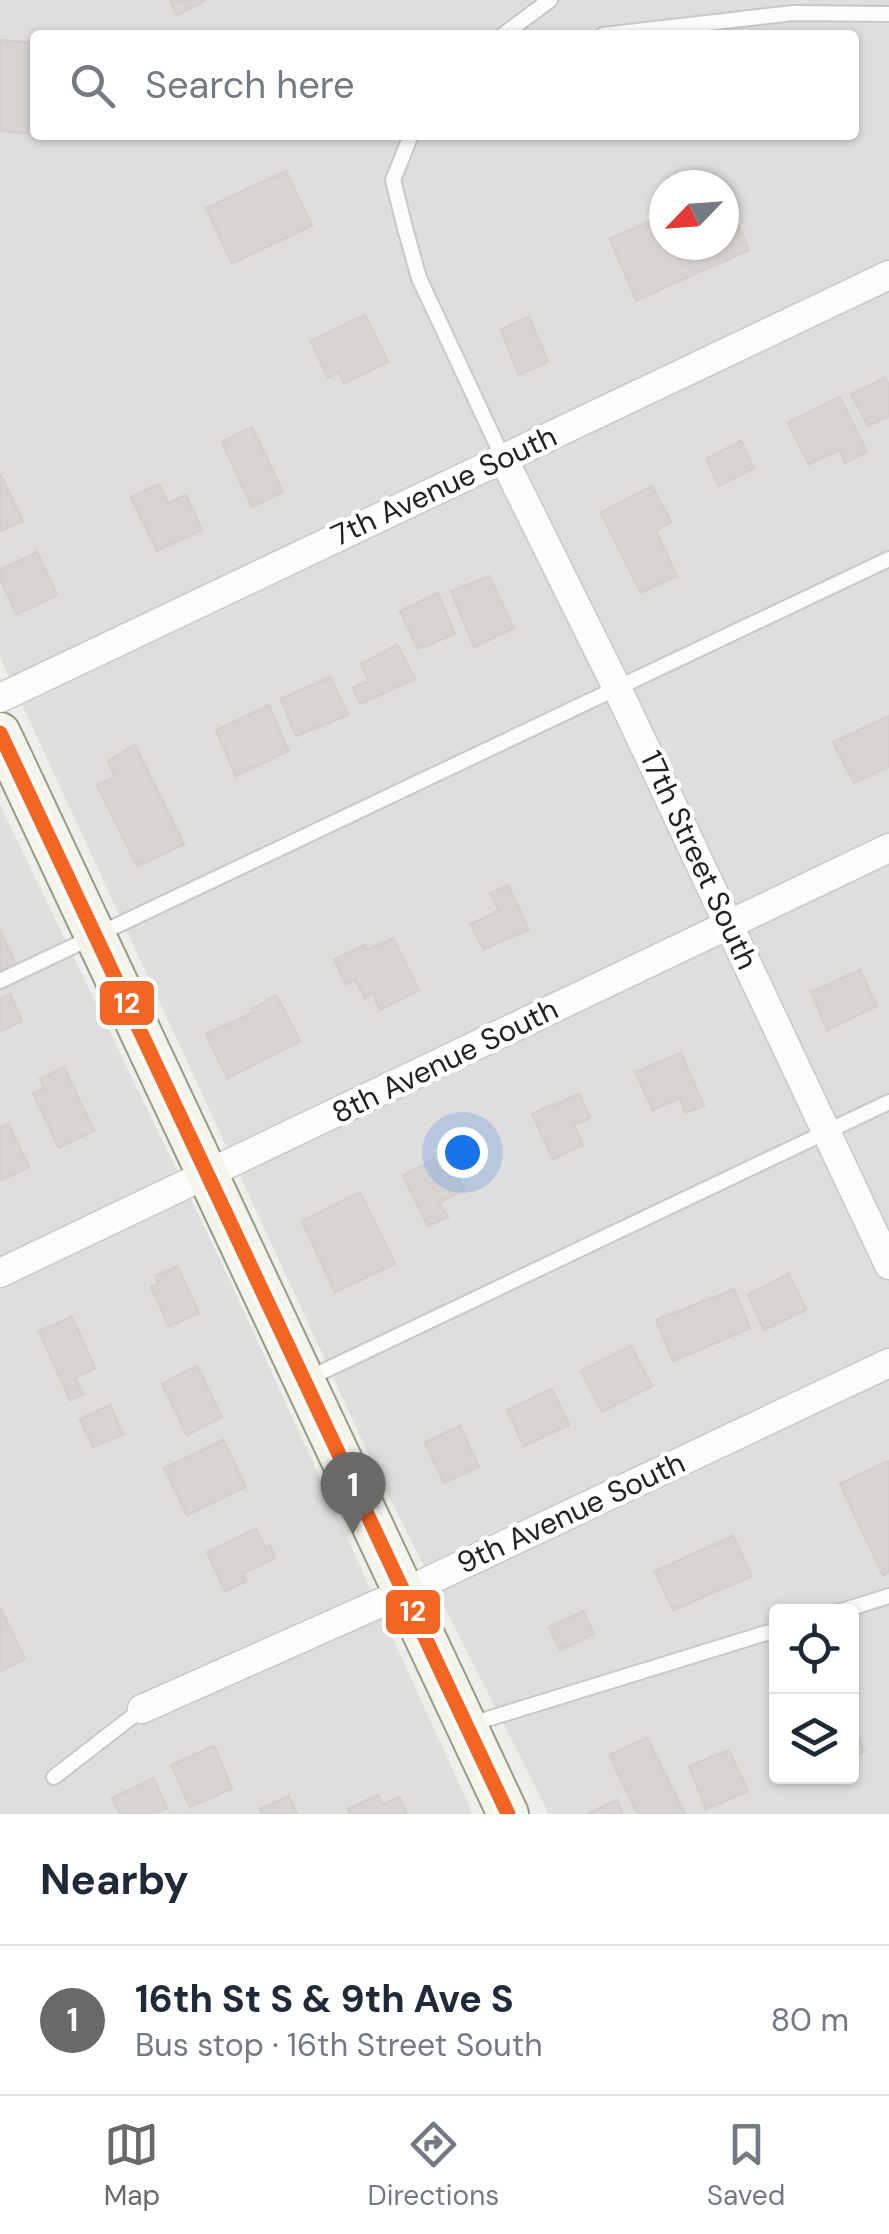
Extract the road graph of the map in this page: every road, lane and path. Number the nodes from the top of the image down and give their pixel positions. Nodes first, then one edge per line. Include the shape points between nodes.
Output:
1 (550, 0) edge
2 (889, 14) edge
3 (515, 30) edge
4 (647, 30) edge
5 (409, 140) edge
6 (889, 275) edge
7 (504, 458) junction
8 (889, 559) edge
9 (618, 690) junction
10 (0, 698) edge
11 (0, 733) edge
12 (889, 848) edge
13 (729, 924) junction
14 (95, 936) junction
15 (0, 981) edge
16 (889, 1102) edge
17 (826, 1131) junction
18 (208, 1176) junction
19 (889, 1265) edge
20 (0, 1273) edge
21 (889, 1362) edge
22 (305, 1381) junction
23 (405, 1592) junction
24 (889, 1596) edge
25 (859, 1605) edge
26 (769, 1632) edge
27 (142, 1709) joint
28 (467, 1725) junction
29 (54, 1776) dead end
30 (508, 1814) edge

1 - 3 lane
2 - 4 lane via 793,13
5 - 7 lane via 393,180 404,228 419,278
6 - 7 street, 7th Avenue South
7 - 9 street, 17th Street South
7 - 10 street, 7th Avenue South
8 - 9 lane
9 - 13 street, 17th Street South
9 - 14 lane
11 - 14 street
12 - 13 street, 8th Avenue South
13 - 17 street, 17th Street South
13 - 18 street, 8th Avenue South
14 - 15 lane
14 - 18 street
16 - 17 lane
17 - 19 street, 17th Street South
17 - 22 lane
18 - 20 street, 8th Avenue South
18 - 22 street
21 - 23 street, 9th Avenue South
22 - 23 street
23 - 27 street, 9th Avenue South
23 - 28 street
24 - 25 lane
26 - 28 lane
27 - 29 lane
28 - 30 street

